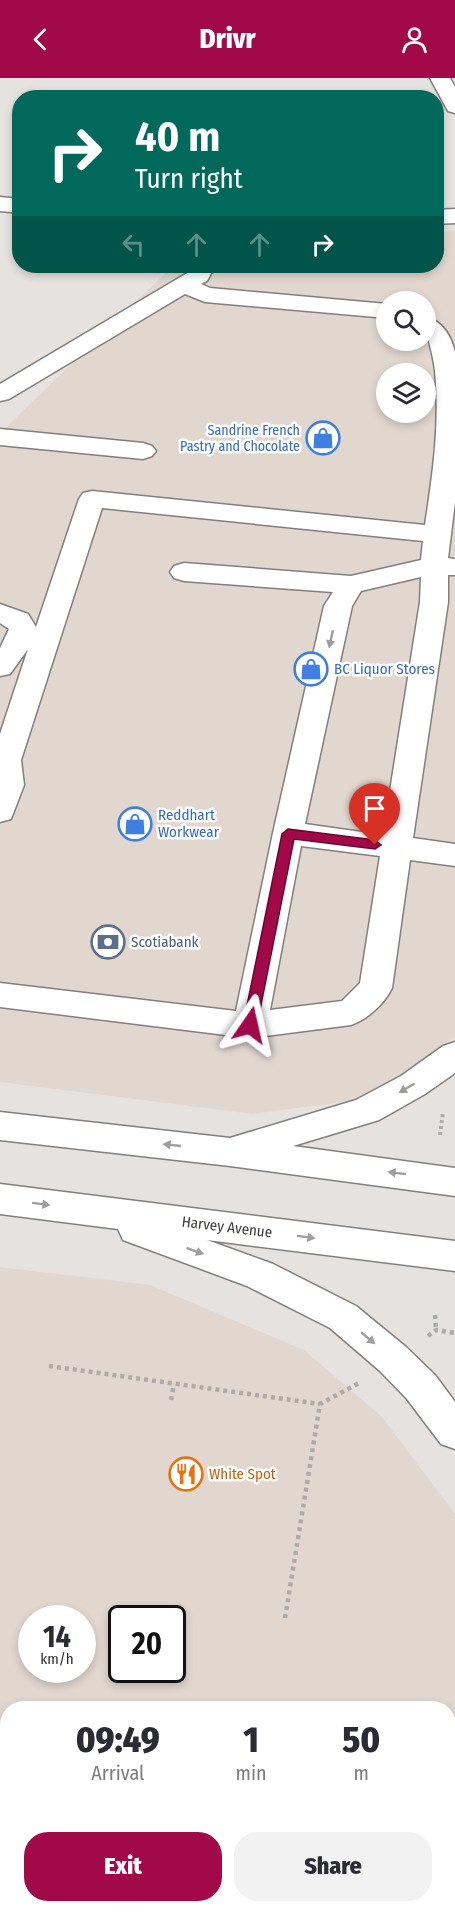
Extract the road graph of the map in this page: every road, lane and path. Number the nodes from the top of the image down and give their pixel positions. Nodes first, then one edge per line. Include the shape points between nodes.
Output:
1 (440, 78) edge
2 (455, 108) edge
3 (200, 273) edge
4 (184, 285) junction
5 (376, 310) edge
6 (436, 335) edge
7 (0, 394) edge
8 (0, 437) edge
9 (143, 451) dead end
10 (438, 534) junction
11 (445, 566) edge
12 (184, 572) dead end
13 (351, 585) junction
14 (0, 613) edge
15 (0, 667) edge
16 (0, 811) edge
17 (288, 834) junction
18 (396, 848) junction
19 (455, 855) edge
20 (0, 995) edge
21 (250, 1025) junction
22 (455, 1055) edge
23 (440, 1107) dead end
24 (0, 1126) edge
25 (440, 1136) dead end
26 (230, 1152) junction
27 (455, 1182) edge
28 (0, 1199) edge
29 (81, 1209) junction
30 (455, 1256) edge
31 (435, 1315) dead end
32 (436, 1330) junction
33 (455, 1333) edge
34 (428, 1336) dead end
35 (49, 1366) dead end
36 (370, 1377) dead end
37 (174, 1384) junction
38 (171, 1400) dead end
39 (320, 1404) junction
40 (455, 1432) edge
41 (285, 1618) dead end

1 - 2 main road
3 - 4 main road
4 - 5 main road via 205,295
4 - 7 main road
6 - 10 main road via 447,370 450,444
8 - 9 main road
10 - 11 main road
10 - 16 main road via 92,499 6,760 9,785
11 - 13 main road
11 - 18 main road via 434,602
12 - 13 main road
13 -> 17 main road via 338,606
14 - 15 main road via 18,620 23,629
17 - 18 main road
17 - 21 main road
18 - 19 main road
18 - 21 main road via 376,988 351,1012
20 - 21 main road
22 -> 26 main road via 368,1110
23 - 25 path via 444,1109
26 -> 24 main road
27 -> 26 main road
28 -> 29 main road, Harvey Avenue
29 -> 30 main road, Harvey Avenue
29 -> 40 main road via 260,1275 343,1317 421,1387
31 - 32 path
32 - 33 path
32 - 34 path
35 - 37 path
36 - 39 path
37 - 38 path
37 - 39 path
39 - 41 path

